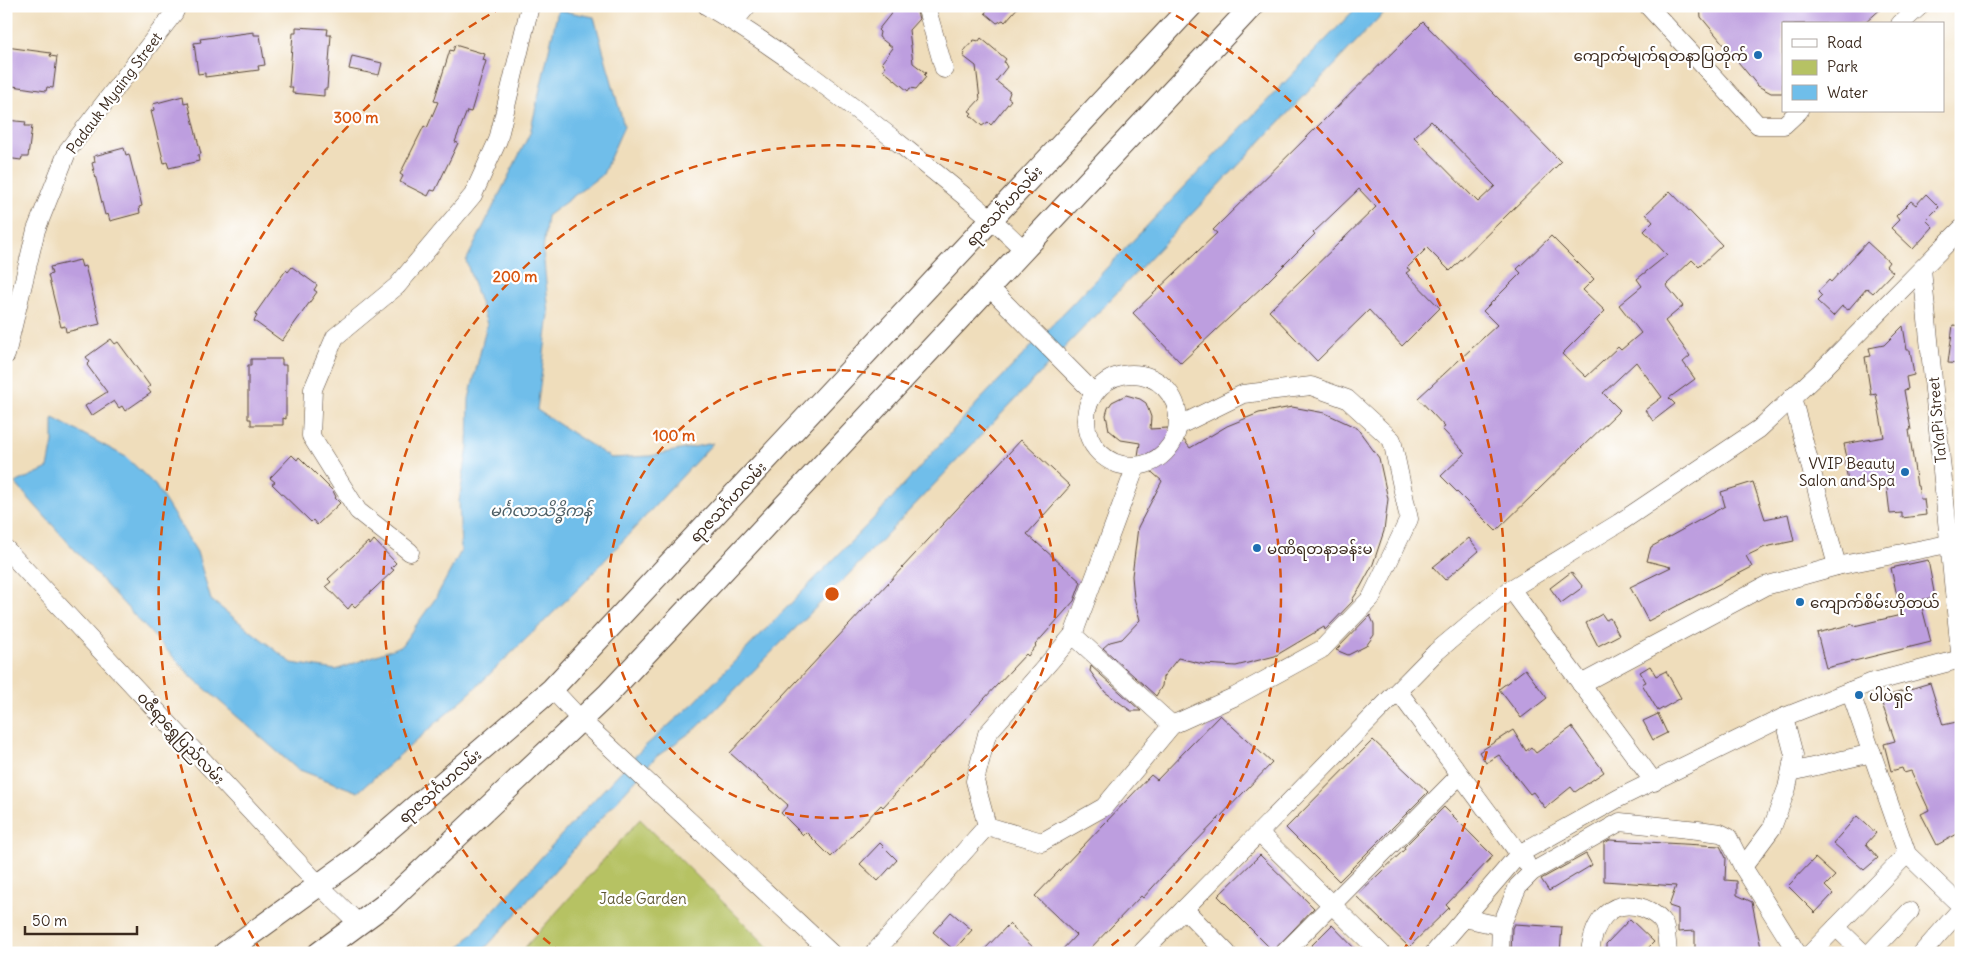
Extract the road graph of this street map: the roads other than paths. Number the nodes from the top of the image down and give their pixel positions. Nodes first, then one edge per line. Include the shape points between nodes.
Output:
1 (177, 6) edge
2 (530, 6) edge
3 (707, 6) edge
4 (747, 6) edge
5 (926, 6) edge
6 (1191, 6) edge
7 (1252, 6) edge
8 (1648, 6) edge
9 (1920, 6) edge
10 (734, 22) junction
11 (1902, 22) edge
12 (944, 69) dead end
13 (1798, 112) edge
14 (992, 219) junction
15 (1961, 229) edge
16 (1024, 250) junction
17 (1922, 269) junction
18 (989, 287) junction
19 (6, 355) edge
20 (1094, 393) junction
21 (1792, 397) junction
22 (1178, 426) junction
23 (1136, 466) junction
24 (1948, 544) junction
25 (6, 549) edge
26 (410, 552) dead end
27 (1837, 566) junction
28 (1511, 589) junction
29 (1072, 635) junction
30 (1960, 660) edge
31 (1581, 684) junction
32 (552, 689) junction
33 (1398, 691) junction
34 (1850, 691) junction
35 (1784, 717) junction
36 (581, 720) junction
37 (1172, 725) junction
38 (1872, 754) junction
39 (1791, 772) junction
40 (1460, 775) junction
41 (1654, 782) junction
42 (1607, 805) junction
43 (1620, 822) junction
44 (987, 826) junction
45 (1260, 833) junction
46 (1519, 854) junction
47 (1907, 854) junction
48 (1743, 867) junction
49 (1532, 872) junction
50 (319, 885) junction
51 (1332, 904) junction
52 (1961, 908) edge
53 (1184, 909) junction
54 (1910, 911) dead end
55 (1464, 918) junction
56 (359, 924) junction
57 (1500, 926) junction
58 (1836, 927) junction
59 (224, 953) edge
60 (319, 953) edge
61 (831, 953) edge
62 (874, 953) edge
63 (1141, 953) edge
64 (1227, 953) edge
65 (1284, 953) edge
66 (1381, 953) edge
67 (1434, 953) edge
68 (1500, 953) edge
69 (1590, 953) edge
70 (1668, 953) edge
71 (1798, 953) edge
72 (1811, 953) edge
73 (1863, 953) edge
74 (1870, 953) edge
75 (1922, 953) edge

1 - 19 street, Padauk Myaing Street via 68,150 36,230
2 - 26 street via 498,140 473,195 398,286 335,337 313,389 310,436 358,511
3 - 10 street
4 - 10 street
5 - 12 street
6 - 14 main road, ရာဇသင်္ဂဟလမ်း
7 - 16 main road
8 - 13 street via 1758,125 1784,125
9 - 11 street
10 - 14 street via 845,100
14 - 16 street
14 - 32 main road, ရာဇသင်္ဂဟလမ်း
15 - 17 street
16 - 18 main road
17 - 21 street
17 - 24 street, TaYaPi Street
18 - 20 street
18 - 36 main road
20 - 22 street via 1117,376 1148,377 1171,397
20 - 23 street via 1086,420 1092,444 1116,464
21 - 27 street
21 - 28 street via 1759,430 1619,523
22 - 23 street via 1164,454 1152,462
22 - 37 street via 1243,394 1311,386 1347,398 1392,440 1409,519 1371,598 1322,649 1234,697
23 - 29 street
24 - 27 street
24 - 30 street, TaYaPi Street
25 - 50 street, ဝဇီရာရွှေပြည်လမ်း
27 - 31 street via 1765,586
28 - 31 street
28 - 33 street via 1436,652
29 - 37 street
29 - 44 street via 987,734 975,781
30 - 34 street
31 - 41 street
32 - 36 street
32 - 50 main road, ရာဇသင်္ဂဟလမ်း via 352,861
33 - 40 street
33 - 45 street
34 - 35 street
34 - 38 street
35 - 39 street via 1794,755
35 - 41 street
36 - 56 main road via 387,903
36 - 61 street
37 - 44 street via 1104,807 1042,842
38 - 39 street
38 - 47 street
39 - 48 street via 1772,828
40 - 46 street
40 - 51 street
41 - 42 street
42 - 43 street
42 - 46 street
43 - 48 street via 1720,833 1728,837
43 - 49 street
44 - 62 street
45 - 51 street
45 - 53 street
46 - 49 street
46 - 55 street
47 - 52 street
47 - 58 street
48 - 71 street
49 - 57 street via 1518,886
50 - 56 street, ဝဇီရာရွှေပြည်လမ်း
50 - 59 main road, ရာဇသင်္ဂဟလမ်း
51 - 65 street
51 - 66 street
52 - 75 street
53 - 63 street
53 - 64 street
54 - 74 street
55 - 57 street
55 - 67 street
56 - 60 main road
57 - 68 street
58 - 72 street
58 - 73 street
69 - 70 street via 1597,924 1606,913 1623,905 1647,910 1657,917 1664,925

